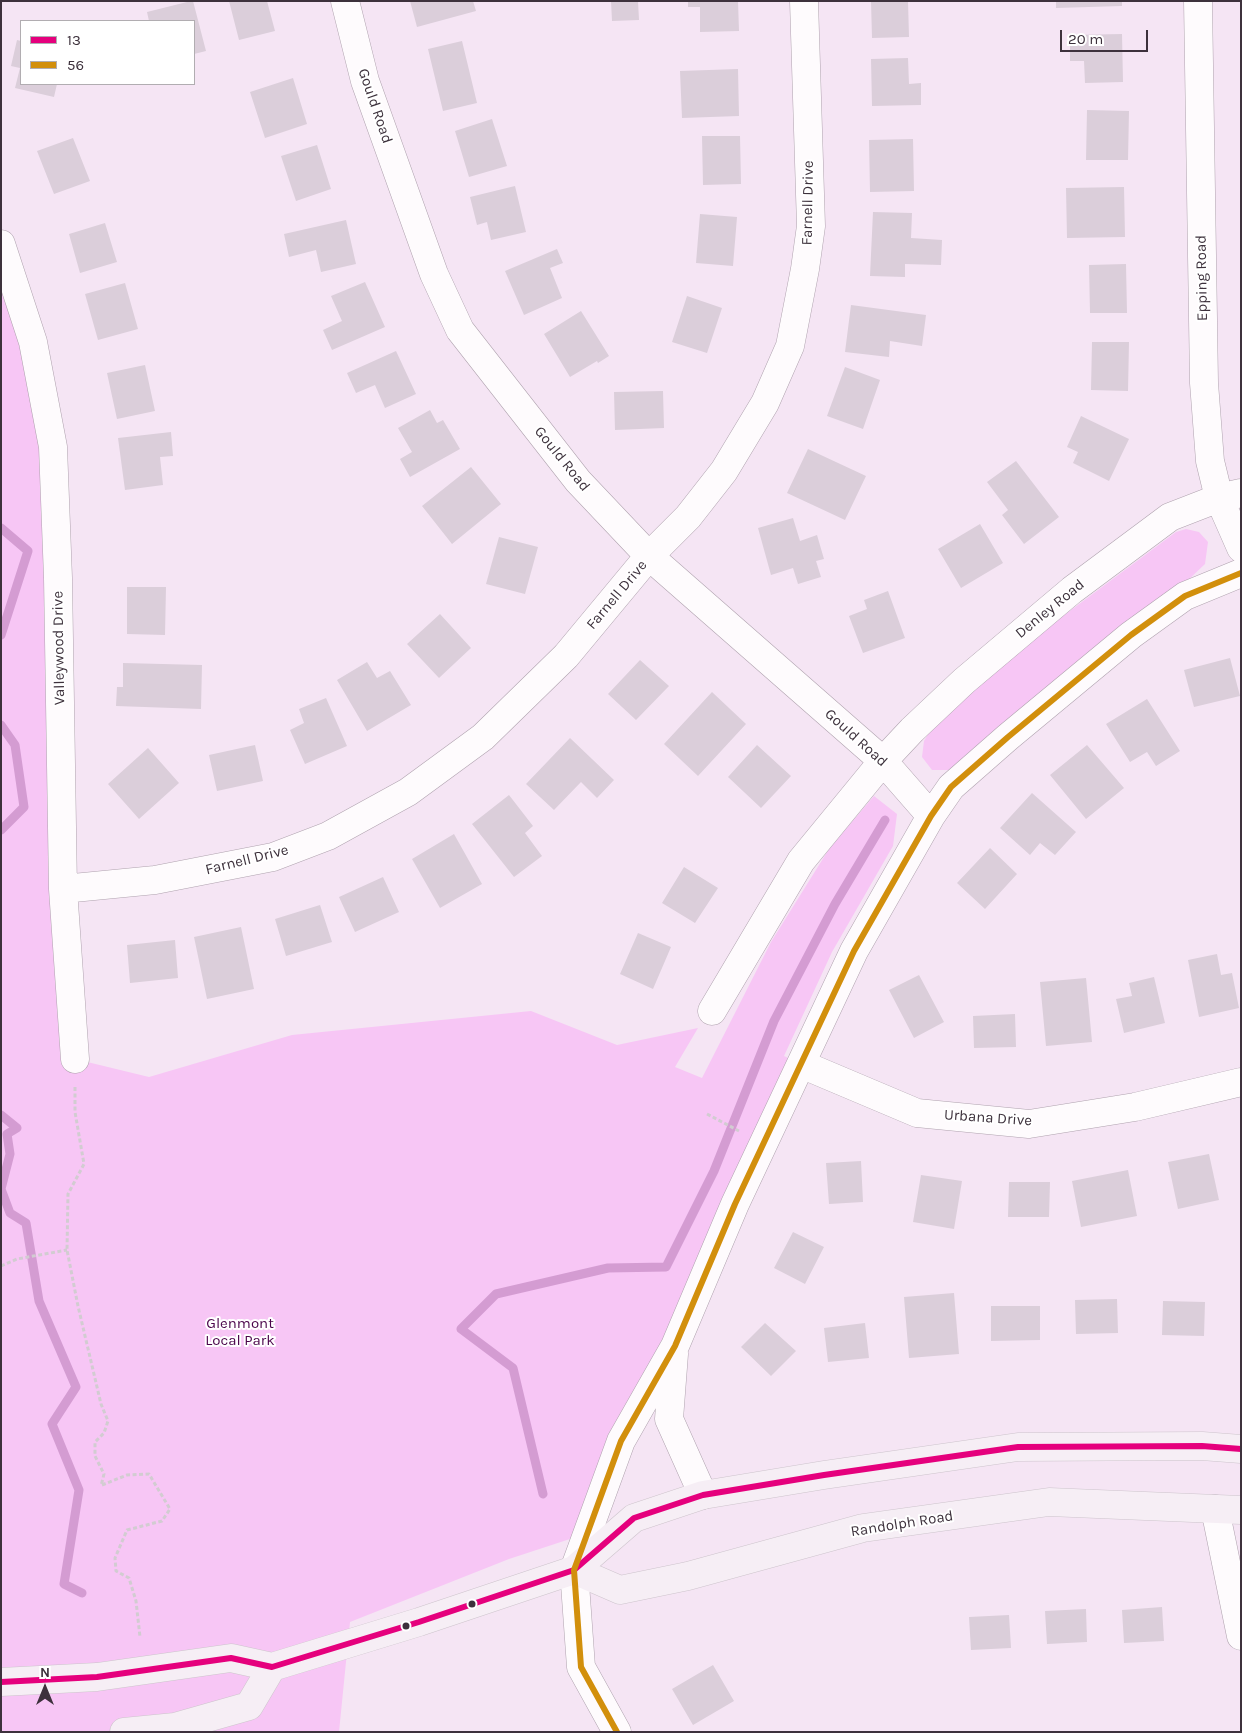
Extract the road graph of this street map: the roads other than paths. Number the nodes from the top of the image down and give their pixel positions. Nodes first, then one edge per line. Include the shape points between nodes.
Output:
1 (345, 1) edge
2 (804, 1) edge
3 (1198, 1) edge
4 (1, 244) edge
5 (1230, 495) edge
6 (1241, 548) edge
7 (649, 556) junction
8 (1241, 573) edge
9 (882, 760) junction
10 (931, 816) junction
11 (63, 889) junction
12 (712, 1011) dead end
13 (75, 1059) road end
14 (801, 1064) junction
15 (1241, 1082) edge
16 (675, 1346) junction
17 (1241, 1449) edge
18 (703, 1495) junction
19 (1228, 1509) edge
20 (574, 1570) junction
21 (1241, 1636) edge
22 (272, 1667) junction
23 (1, 1682) edge
24 (124, 1732) edge
25 (617, 1732) edge

1 - 7 street, Gould Road via 368,90 434,274 460,330 578,481
2 - 7 street, Farnell Drive via 811,226 790,346 765,403 724,471 688,517
3 - 5 street, Epping Road via 1204,383 1210,461
4 - 11 street, Valleywood Drive via 33,342 52,447 58,578
5 - 6 street, Epping Road
5 - 9 street, Denley Road via 1170,517 1072,590 964,681
7 - 9 street, Gould Road
7 - 11 street, Farnell Drive via 566,656 483,737 408,792 328,836 273,857 155,880
8 - 10 street via 1185,596 1132,635 951,787
9 - 10 street, Gould Road
9 - 12 street, Denley Road via 801,860
10 - 14 street via 854,951
11 - 13 street, Valleywood Drive
14 - 15 street, Urbana Drive via 917,1113 1029,1124 1135,1107
14 - 16 street via 734,1204
16 - 18 street via 669,1420
16 - 20 street via 621,1441
17 - 18 main road via 1202,1446 1018,1448 824,1474
18 - 20 main road via 634,1518
19 - 20 main road, Randolph Road via 1049,1502 863,1528 688,1576 620,1590
19 - 21 street
20 - 22 main road
20 - 25 street via 581,1667
22 - 23 main road via 231,1658 97,1677
22 - 24 main road via 249,1706 174,1727

